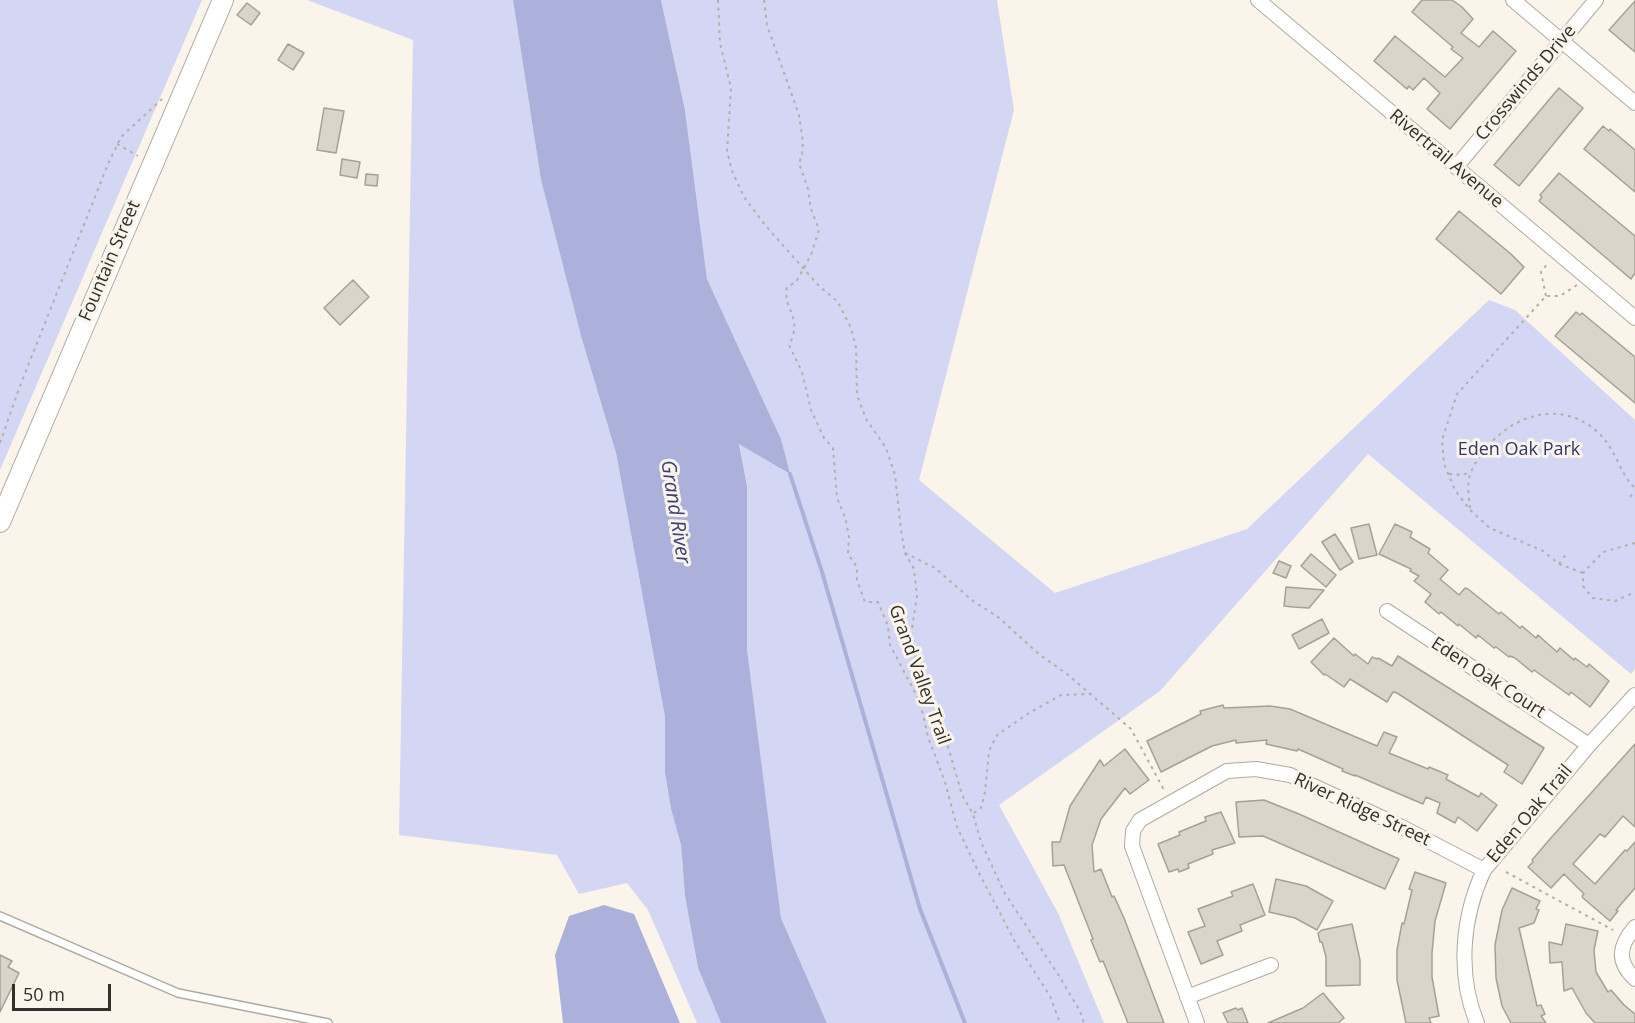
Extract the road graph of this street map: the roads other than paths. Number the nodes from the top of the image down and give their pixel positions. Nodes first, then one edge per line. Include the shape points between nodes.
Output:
1 (223, 0) edge
2 (1258, 0) edge
3 (1513, 0) edge
4 (1596, 0) edge
5 (1562, 41) junction
6 (1635, 103) edge
7 (1456, 167) junction
8 (1635, 318) edge
9 (0, 522) edge
10 (1387, 611) dead end
11 (1635, 695) edge
12 (1589, 745) junction
13 (1484, 870) junction
14 (0, 916) edge
15 (1635, 927) edge
16 (1271, 965) dead end
17 (1635, 979) edge
18 (1187, 997) junction
19 (328, 1023) edge
20 (1197, 1023) edge
21 (1477, 1023) edge

1 - 9 main road, Fountain Street
2 - 7 street, Rivertrail Avenue
3 - 5 street
4 - 5 street, Crosswinds Drive
5 - 6 street
5 - 7 street, Crosswinds Drive
7 - 8 street, Rivertrail Avenue
10 - 12 street, Eden Oak Court
11 - 12 street, Eden Oak Trail
12 - 13 street, Eden Oak Trail
13 - 18 street, River Ridge Street via 1290,776 1256,769 1227,771 1140,820 1133,831 1132,846
13 - 21 street, Eden Oak Trail via 1473,900 1464,957 1466,988
14 - 19 lane via 178,993
15 - 17 street via 1624,940 1622,951 1625,970
16 - 18 street
18 - 20 street, River Ridge Street

